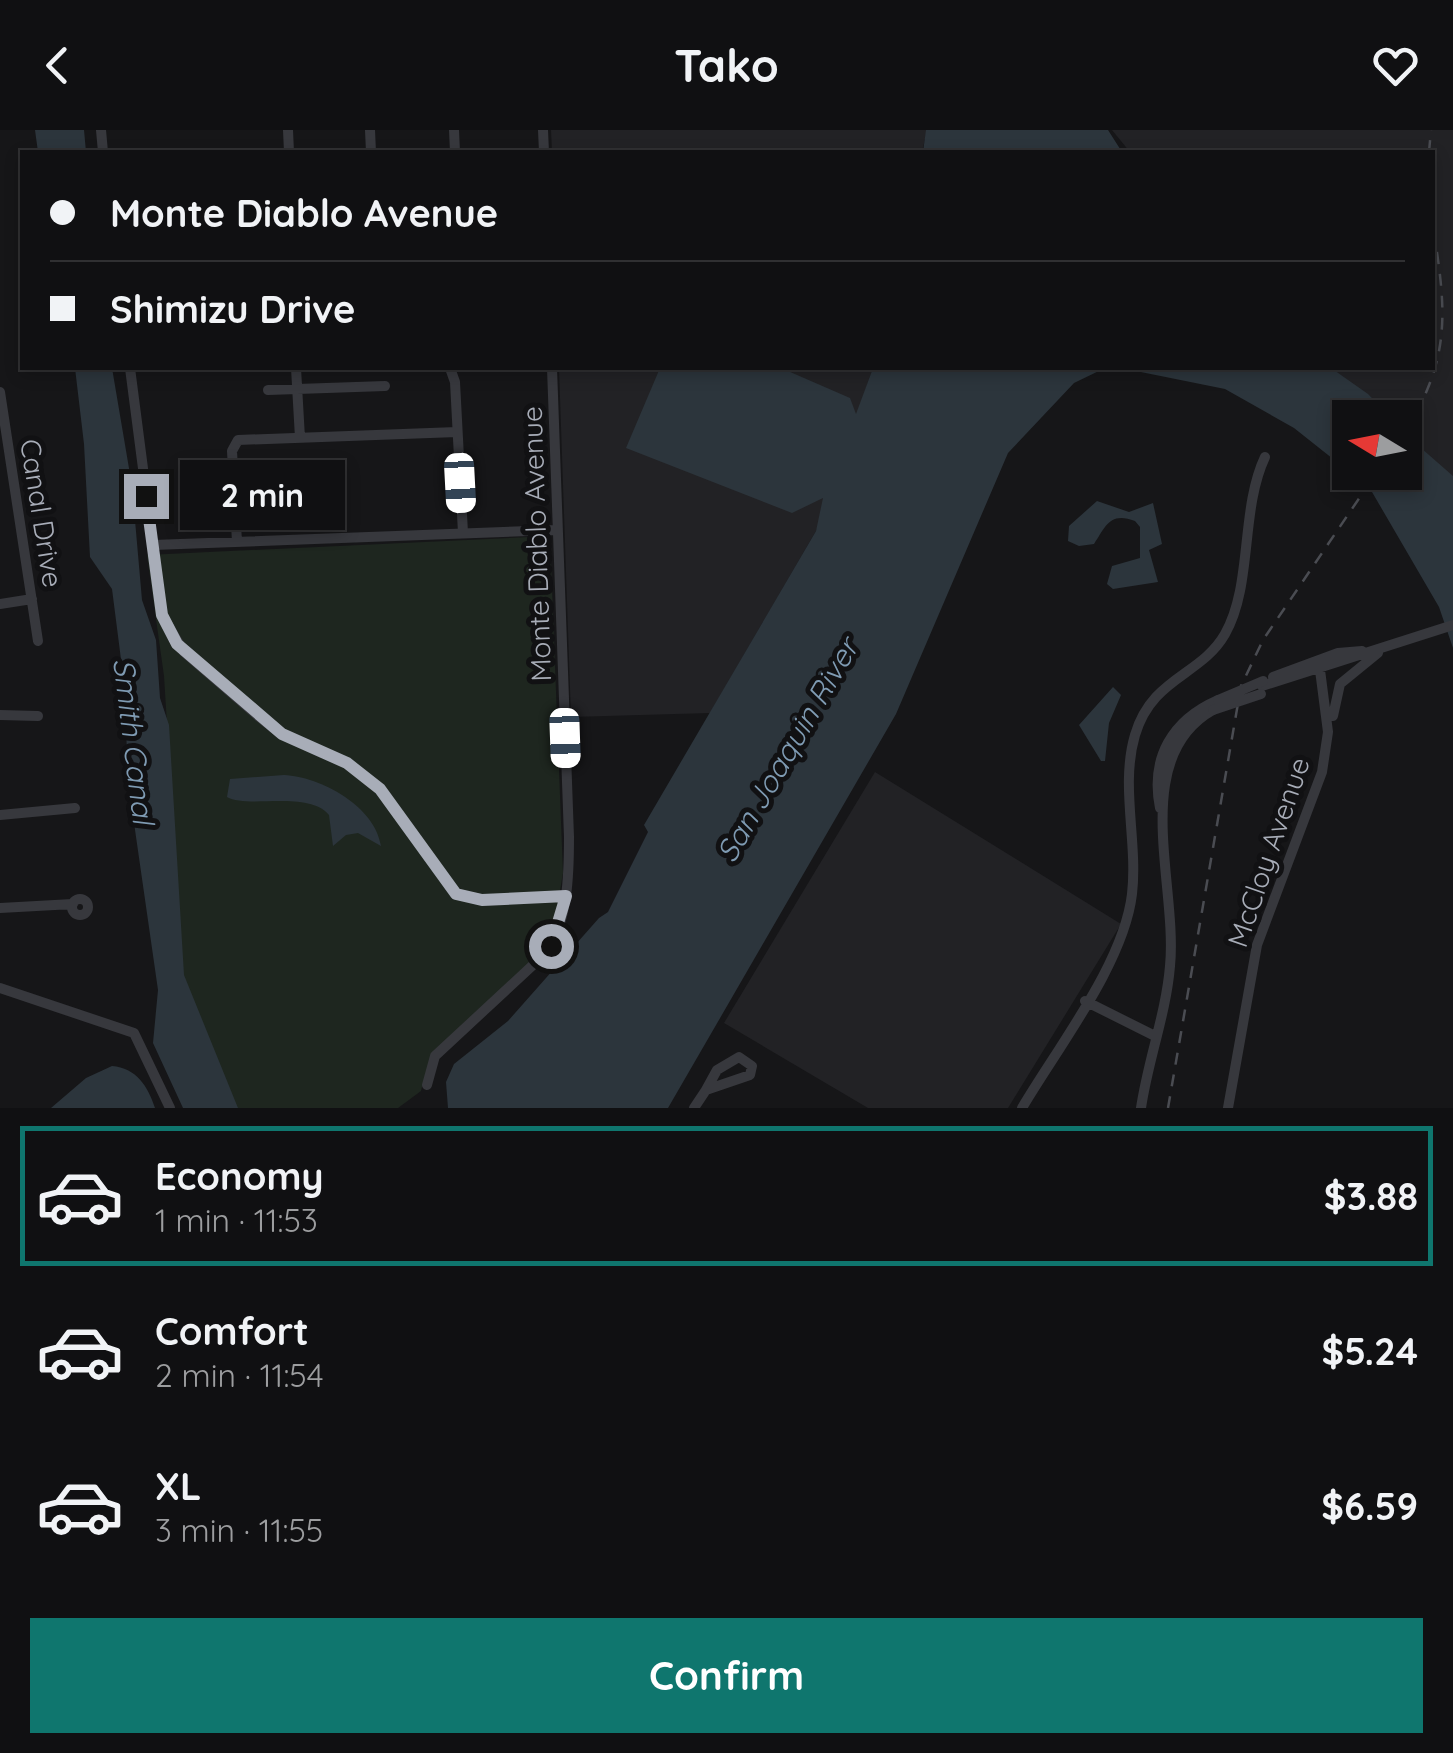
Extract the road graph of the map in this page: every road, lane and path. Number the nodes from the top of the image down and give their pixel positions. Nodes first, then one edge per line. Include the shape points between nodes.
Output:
1 (130, 370) edge
2 (296, 370) edge
3 (450, 370) edge
4 (552, 370) edge
5 (385, 386) dead end
6 (297, 389) junction
7 (268, 390) dead end
8 (0, 392) edge
9 (457, 432) junction
10 (300, 438) junction
11 (4, 441) edge
12 (1265, 457) dead end
13 (556, 530) junction
14 (463, 533) junction
15 (237, 542) junction
16 (153, 545) junction
17 (32, 599) junction
18 (0, 604) edge
19 (1453, 625) edge
20 (38, 642) dead end
21 (1383, 649) junction
22 (1320, 670) junction
23 (1262, 687) junction
24 (0, 715) edge
25 (38, 716) dead end
26 (1312, 800) junction
27 (74, 808) dead end
28 (0, 815) edge
29 (566, 896) junction
30 (73, 904) dead end
31 (0, 908) edge
32 (0, 988) edge
33 (1085, 1001) junction
34 (1154, 1036) junction
35 (427, 1085) dead end
36 (706, 1090) dead end
37 (170, 1108) edge
38 (694, 1108) edge
39 (1022, 1108) edge
40 (1141, 1108) edge
41 (1228, 1108) edge

1 - 16 street
2 - 6 street
3 - 9 street
4 - 13 street, Monte Diablo Avenue
5 - 6 street
6 - 7 street
6 - 10 street
8 - 11 street, Canal Drive
9 - 10 street
9 - 14 street
10 - 15 street via 236,442
11 - 17 street, Canal Drive
12 - 33 street via 1225,634 1157,695 1134,738 1132,895 1112,963
13 - 14 street
13 - 29 street, Monte Diablo Avenue
14 - 15 street
15 - 16 street
16 - 29 street via 170,634 282,734 347,763 380,789 456,894 482,900
17 - 18 street
17 - 20 street, Canal Drive
19 - 21 street
21 - 22 street
21 - 23 street via 1338,653
21 - 26 street via 1340,684 1333,699 1331,757
22 - 23 street
22 - 26 street, McCloy Avenue via 1328,732
23 - 34 street, bridge via 1215,704 1170,755 1164,828 1173,930
24 - 25 street
26 - 41 street, McCloy Avenue via 1256,945
27 - 28 street
29 - 35 street, Monte Diablo Avenue via 547,952 435,1056
30 - 31 street
32 - 37 street via 134,1033
33 - 34 street
33 - 39 street
34 - 40 street
36 - 38 street

